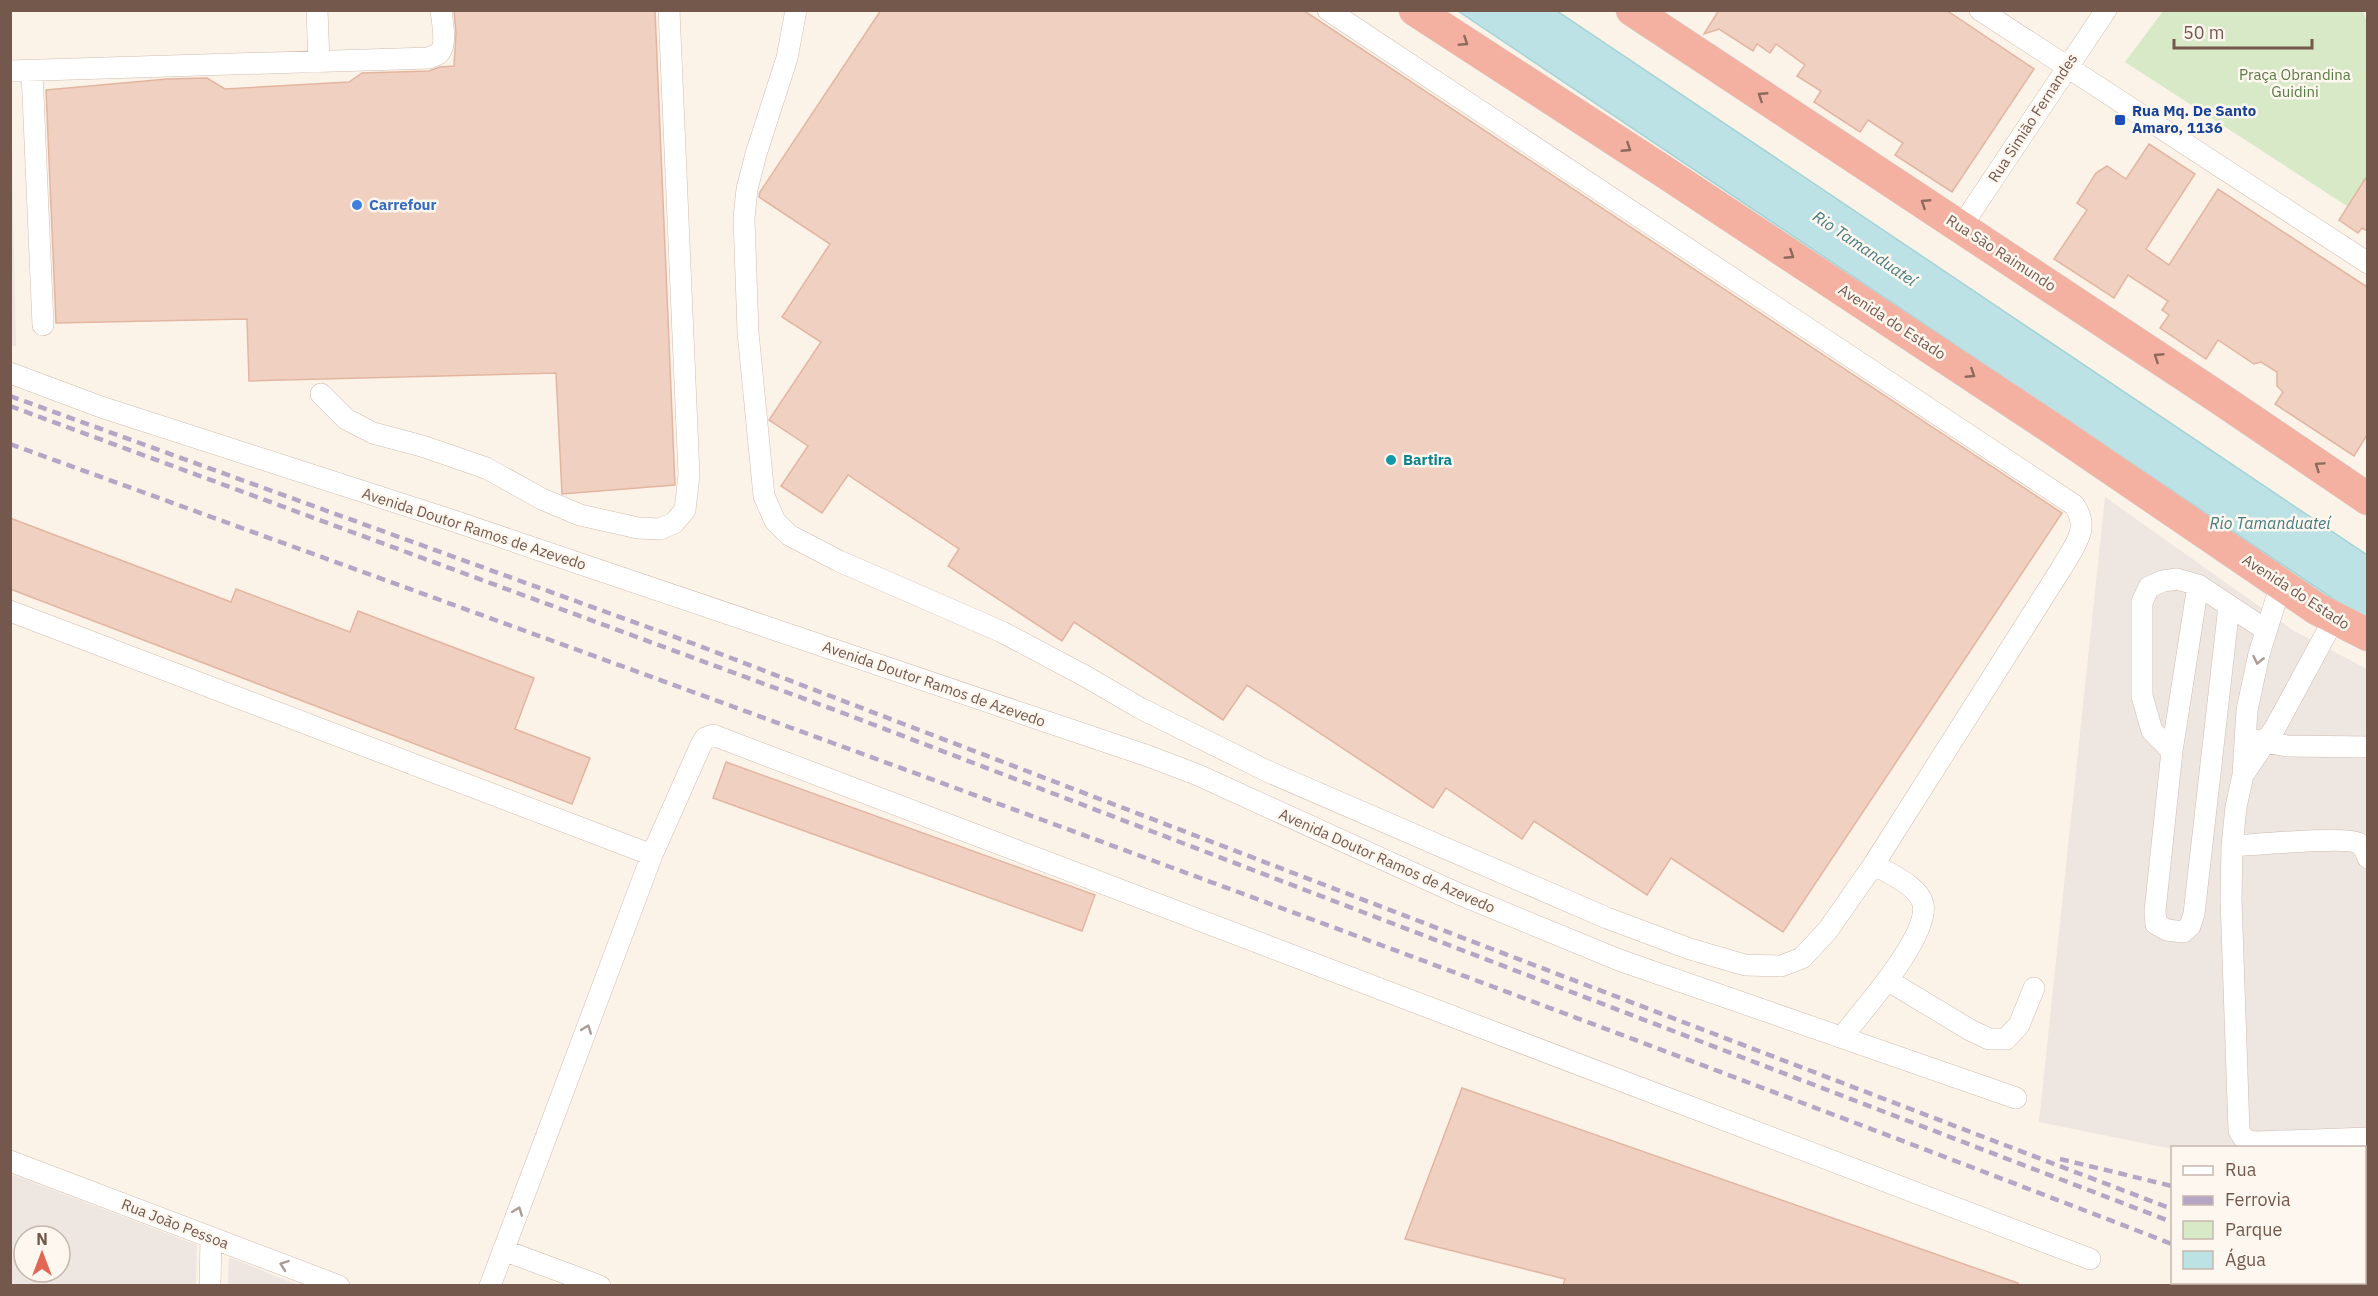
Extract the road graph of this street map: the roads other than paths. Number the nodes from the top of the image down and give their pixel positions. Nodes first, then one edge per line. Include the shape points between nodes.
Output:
1 (317, 10) edge
2 (441, 10) edge
3 (669, 10) edge
4 (1328, 10) edge
5 (1414, 10) edge
6 (1632, 10) edge
7 (1980, 10) edge
8 (2106, 10) edge
9 (797, 13) edge
10 (319, 62) junction
11 (2067, 66) junction
12 (10, 71) edge
13 (32, 72) junction
14 (1961, 227) junction
15 (2367, 263) edge
16 (43, 325) dead end
17 (10, 374) edge
18 (321, 394) dead end
19 (2367, 499) edge
20 (2281, 584) junction
21 (2198, 585) junction
22 (2229, 606) junction
23 (10, 611) edge
24 (2334, 619) junction
25 (2266, 630) junction
26 (2367, 635) edge
27 (2244, 736) junction
28 (2265, 743) junction
29 (2367, 747) edge
30 (2172, 751) junction
31 (2242, 775) junction
32 (2232, 846) junction
33 (652, 855) junction
34 (2367, 858) edge
35 (1874, 864) junction
36 (1887, 980) junction
37 (2034, 988) dead end
38 (1842, 1037) junction
39 (2016, 1098) dead end
40 (2367, 1138) edge
41 (10, 1161) edge
42 (210, 1238) junction
43 (503, 1250) junction
44 (2090, 1259) dead end
45 (210, 1286) edge
46 (339, 1286) edge
47 (490, 1286) edge
48 (600, 1286) edge

1 - 10 street
2 - 10 street via 443,40 438,54 429,58
3 - 18 street via 688,475 685,510 674,523 660,529 638,528 580,515 542,500 486,468 373,433 346,419
4 - 35 street via 2074,505 2081,516 2082,529 2061,569
5 -> 20 highway, Avenida do Estado via 2050,427
14 -> 6 highway, Rua São Raimundo
7 - 11 street
8 - 11 street, Rua Simião Fernandes
9 - 35 street via 756,154 744,218 748,332 764,496 775,521 789,535 1002,632 1140,708 1269,772 1606,918 1690,949 1745,965 1780,966 1802,958 1828,930
10 - 13 street
11 - 14 street, Rua Simião Fernandes
11 - 15 street
12 - 13 street
13 - 16 street
19 -> 14 highway, Rua São Raimundo
17 - 38 street, Avenida Doutor Ramos de Azevedo via 1148,756 1557,936
20 - 24 highway, Avenida do Estado
20 - 25 street
21 - 22 street
21 - 30 street
21 - 30 street via 2177,579 2163,581 2150,587 2142,602 2142,696 2152,731
22 - 25 street
22 - 30 street via 2194,914 2183,932 2156,924 2155,911
23 - 33 street
24 - 26 highway, Avenida do Estado
24 - 28 street
25 -> 27 street
27 - 28 street
27 - 31 street
28 - 29 street
28 - 31 street
31 - 32 street
32 - 34 street via 2357,842
32 - 40 street via 2239,1131 2245,1140 2255,1142
43 -> 33 street
33 - 44 street via 700,747 705,738 713,735
35 - 36 street via 1915,891 1923,903 1920,927
36 - 37 street via 1989,1039 2006,1039 2019,1025
36 - 38 street
38 - 39 street, Avenida Doutor Ramos de Azevedo
41 - 42 street, Rua João Pessoa
42 - 45 street
46 -> 42 street, Rua João Pessoa
43 - 47 street
43 - 48 street

